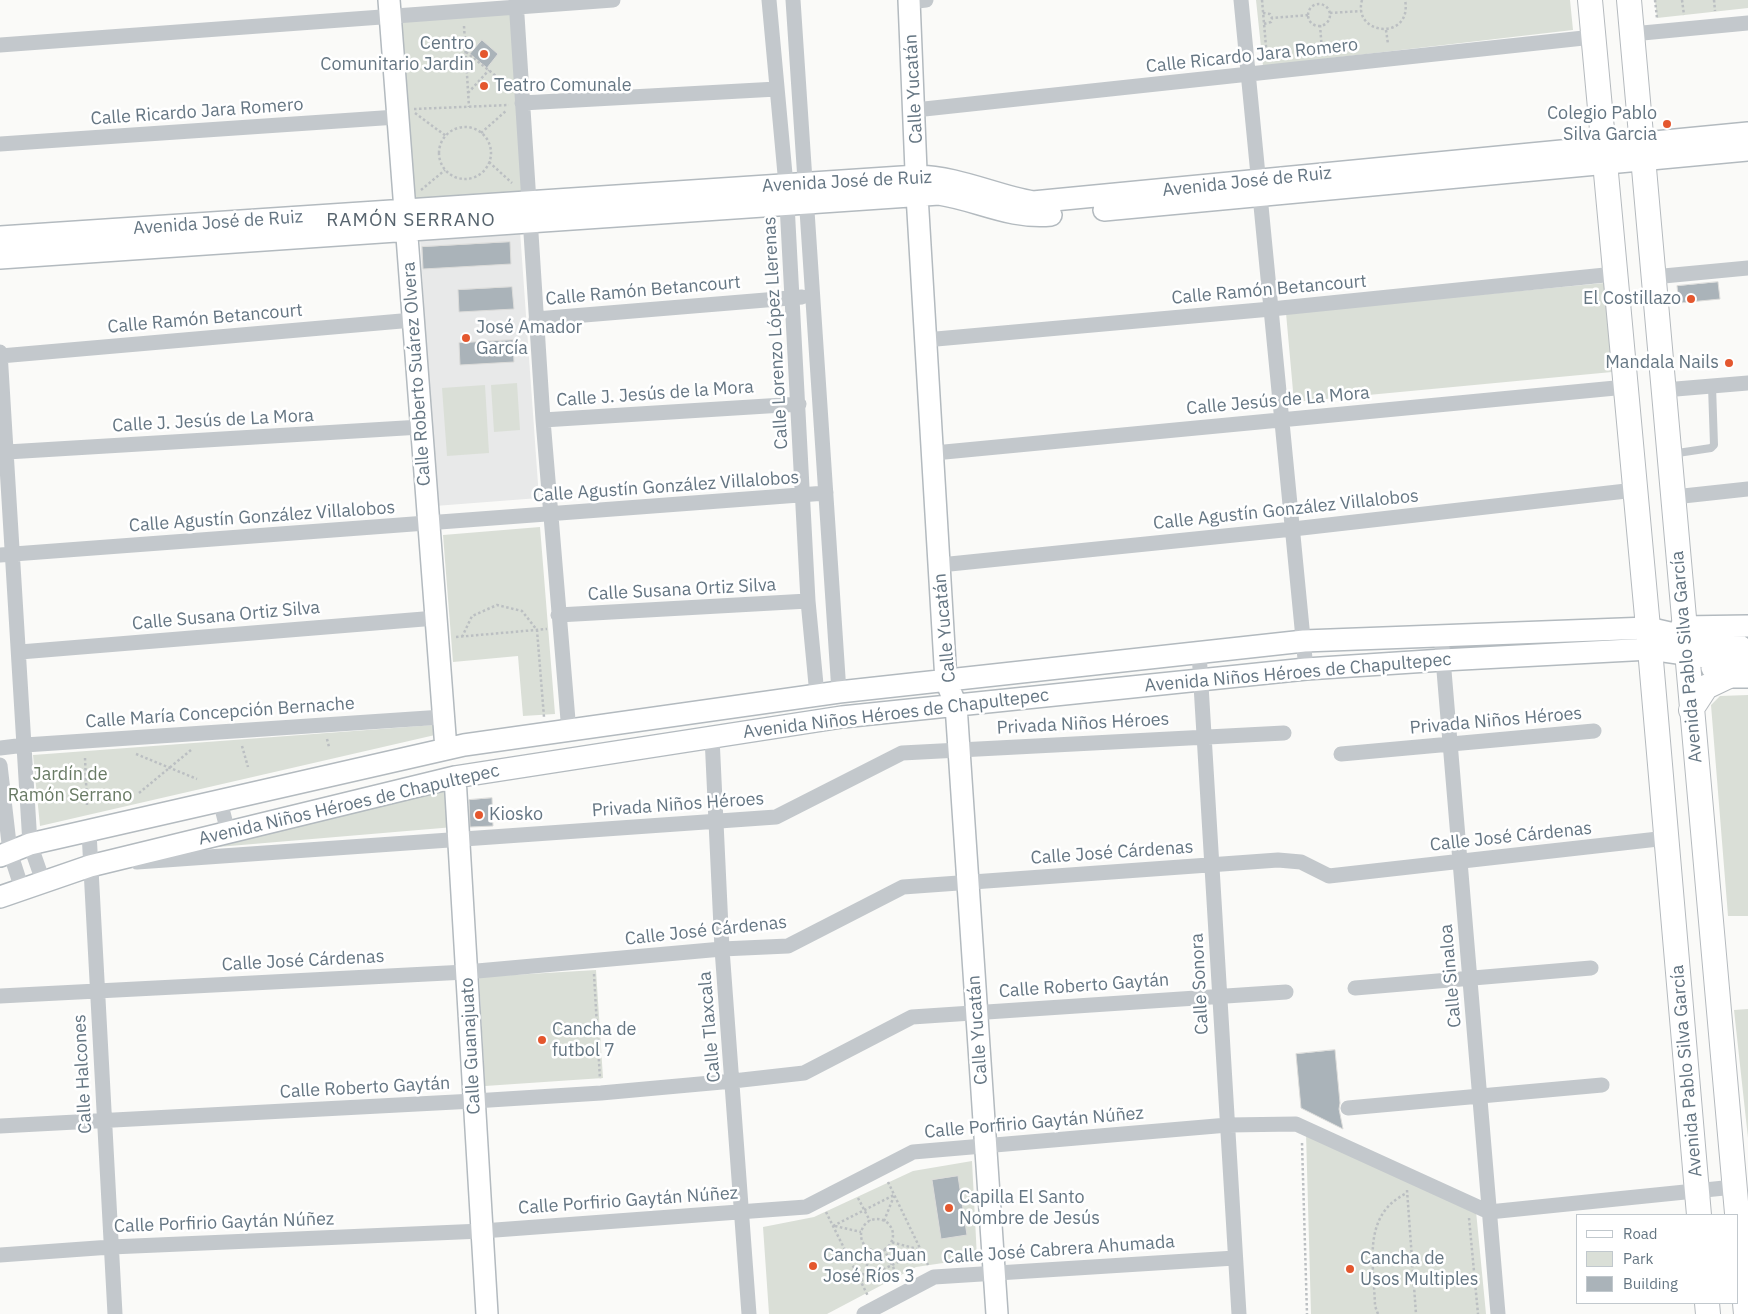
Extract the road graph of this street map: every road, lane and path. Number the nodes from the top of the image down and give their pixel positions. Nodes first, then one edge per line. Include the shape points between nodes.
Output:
1 (613, 0) edge
2 (769, 0) edge
3 (793, 0) edge
4 (1241, 0) edge
5 (1262, 0) edge
6 (1362, 0) edge
7 (1405, 0) edge
8 (1590, 0) edge
9 (1629, 0) edge
10 (1682, 0) edge
11 (1714, 0) edge
12 (915, 1) edge
13 (1318, 2) edge
14 (516, 4) edge
15 (389, 8) edge
16 (1361, 11) junction
17 (1715, 12) dead end
18 (1263, 13) junction
19 (1330, 13) junction
20 (1308, 15) junction
21 (1684, 16) dead end
22 (1272, 18) junction
23 (464, 21) dead end
24 (1748, 23) edge
25 (1264, 24) junction
26 (1320, 26) junction
27 (1386, 30) junction
28 (1632, 34) junction
29 (1593, 37) junction
30 (0, 45) edge
31 (1388, 50) dead end
32 (466, 52) junction
33 (1322, 56) dead end
34 (1268, 62) dead end
35 (488, 70) junction
36 (1248, 76) junction
37 (513, 89) dead end
38 (777, 89) junction
39 (468, 94) junction
40 (522, 103) junction
41 (469, 107) junction
42 (915, 110) junction
43 (397, 117) junction
44 (481, 133) junction
45 (1748, 133) edge
46 (446, 136) junction
47 (0, 144) edge
48 (1748, 150) edge
49 (1642, 152) junction
50 (1604, 155) junction
51 (917, 185) junction
52 (1259, 188) junction
53 (796, 193) junction
54 (529, 212) junction
55 (405, 220) junction
56 (0, 238) edge
57 (0, 258) edge
58 (1748, 268) edge
59 (1615, 274) junction
60 (1654, 277) junction
61 (814, 296) junction
62 (792, 298) junction
63 (1271, 309) junction
64 (536, 319) junction
65 (413, 320) junction
66 (925, 340) junction
67 (0, 352) edge
68 (0, 356) edge
69 (1748, 383) edge
70 (1712, 386) junction
71 (1626, 387) junction
72 (1664, 390) junction
73 (799, 404) junction
74 (543, 420) junction
75 (1282, 420) junction
76 (421, 427) junction
77 (7, 452) junction
78 (934, 453) junction
79 (1670, 454) junction
80 (1748, 489) edge
81 (1635, 490) junction
82 (826, 494) junction
83 (803, 495) junction
84 (1674, 497) junction
85 (551, 514) junction
86 (428, 523) junction
87 (1293, 529) junction
88 (7, 555) edge
89 (940, 565) junction
90 (808, 601) junction
91 (558, 615) junction
92 (436, 618) junction
93 (1748, 626) edge
94 (545, 629) dead end
95 (536, 630) junction
96 (1441, 635) junction
97 (454, 637) dead end
98 (462, 637) junction
99 (1649, 639) junction
100 (1687, 640) junction
101 (1304, 641) junction
102 (1748, 646) edge
103 (20, 652) junction
104 (1199, 652) junction
105 (1443, 660) junction
106 (1748, 660) edge
107 (1306, 669) junction
108 (1737, 677) edge
109 (1201, 680) junction
110 (946, 681) junction
111 (839, 692) junction
112 (817, 695) junction
113 (956, 705) junction
114 (1691, 710) junction
115 (443, 718) junction
116 (545, 724) dead end
117 (1594, 731) dead end
118 (569, 732) junction
119 (1284, 733) dead end
120 (712, 737) junction
121 (1204, 737) junction
122 (327, 739) dead end
123 (1450, 744) junction
124 (25, 745) junction
125 (242, 746) dead end
126 (329, 747) dead end
127 (0, 748) edge
128 (446, 749) junction
129 (191, 750) dead end
130 (959, 750) junction
131 (136, 754) dead end
132 (1341, 754) dead end
133 (85, 758) dead end
134 (0, 765) edge
135 (248, 767) dead end
136 (169, 768) junction
137 (455, 777) junction
138 (196, 779) dead end
139 (139, 793) dead end
140 (220, 801) junction
141 (87, 805) dead end
142 (717, 821) junction
143 (89, 832) junction
144 (228, 832) junction
145 (459, 838) junction
146 (1667, 838) junction
147 (30, 844) junction
148 (5, 854) edge
149 (1460, 862) junction
150 (1212, 865) junction
151 (90, 866) junction
152 (43, 881) junction
153 (968, 882) junction
154 (22, 889) junction
155 (0, 897) edge
156 (722, 949) junction
157 (593, 960) junction
158 (1591, 968) dead end
159 (466, 972) junction
160 (1470, 978) junction
161 (1354, 988) dead end
162 (97, 991) junction
163 (1286, 992) dead end
164 (0, 996) edge
165 (1220, 996) junction
166 (977, 1012) junction
167 (733, 1081) junction
168 (1602, 1085) dead end
169 (601, 1093) junction
170 (1480, 1096) junction
171 (474, 1101) junction
172 (1348, 1108) dead end
173 (104, 1121) junction
174 (0, 1126) edge
175 (1228, 1126) junction
176 (1302, 1126) junction
177 (986, 1146) junction
178 (881, 1168) junction
179 (1407, 1174) junction
180 (852, 1183) junction
181 (1734, 1187) junction
182 (1697, 1192) junction
183 (1407, 1193) junction
184 (894, 1195) junction
185 (820, 1200) junction
186 (1468, 1202) junction
187 (864, 1210) junction
188 (742, 1211) junction
189 (1490, 1212) junction
190 (1700, 1214) edge
191 (1737, 1214) edge
192 (870, 1221) junction
193 (884, 1221) junction
194 (833, 1226) junction
195 (1738, 1229) edge
196 (482, 1231) junction
197 (862, 1232) junction
198 (891, 1242) junction
199 (112, 1247) junction
200 (884, 1249) junction
201 (873, 1250) junction
202 (921, 1250) junction
203 (0, 1254) edge
204 (1236, 1258) junction
205 (892, 1265) junction
206 (995, 1273) junction
207 (934, 1277) junction
208 (860, 1281) junction
209 (906, 1292) junction
210 (869, 1312) edge
211 (115, 1314) edge
212 (487, 1314) edge
213 (749, 1314) edge
214 (997, 1314) edge
215 (1239, 1314) edge
216 (1307, 1314) edge
217 (1378, 1314) edge
218 (1416, 1314) edge
219 (1478, 1314) edge
220 (1498, 1314) edge
221 (1746, 1314) edge

1 - 14 street
2 - 38 street, Calle Lorenzo López Llerenas
3 - 53 street, Calle Lorenzo López Llerenas
4 - 36 street
5 - 18 path
6 - 16 path
7 - 27 path via 1400,23
8 - 29 main road, Avenida Pablo Silva García
9 - 28 main road, Avenida Pablo Silva García
10 - 21 path
11 - 17 path
12 - 42 street, Calle Yucatán
13 - 19 path
13 - 20 path
14 - 15 street
14 - 40 street
15 - 30 street
15 - 43 street, Calle Roberto Suárez Olvera
16 - 19 path
16 - 27 path via 1367,23
18 - 22 path via 1270,14
18 - 25 path
19 - 26 path via 1329,20
20 - 22 path
20 - 26 path via 1313,23
22 - 25 path via 1271,22
23 - 32 path
24 - 28 street
25 - 34 path
26 - 33 path
27 - 31 path
28 - 49 main road, Avenida Pablo Silva García
29 - 36 street, Calle Ricardo Jara Romero
29 - 50 main road, Avenida Pablo Silva García
32 - 35 path
32 - 39 path
35 - 37 path
35 - 39 path
36 - 42 street, Calle Ricardo Jara Romero
36 - 52 street
38 - 40 street
38 - 53 street, Calle Lorenzo López Llerenas
39 - 41 path
40 - 54 street
41 - 44 path via 514,104
41 - 46 path via 410,110
42 - 51 street, Calle Yucatán
43 - 47 street, Calle Ricardo Jara Romero
43 - 55 street, Calle Roberto Suárez Olvera
44 - 46 path via 467,128 452,131
44 - 46 path via 490,146 489,162 480,174 465,179 450,175 441,163 439,149
45 - 49 street, Avenida José de Ruiz
48 - 49 street, Avenida José de Ruiz
49 - 50 street, Avenida José de Ruiz
49 - 60 main road, Avenida Pablo Silva García
50 - 52 street, Avenida José de Ruiz
50 - 59 main road, Avenida Pablo Silva García
51 - 52 street, Avenida José de Ruiz via 938,176 1033,202
51 - 53 street, Avenida José de Ruiz
51 - 66 street, Calle Yucatán
52 - 63 street
53 - 54 street, Avenida José de Ruiz
53 - 61 street, Calle Lorenzo López Llerenas
53 - 62 street, Calle Lorenzo López Llerenas
54 - 55 street, Avenida José de Ruiz
54 - 64 street
55 - 56 street, Avenida José de Ruiz
55 - 57 street, Avenida José de Ruiz
55 - 65 street, Calle Roberto Suárez Olvera
58 - 60 street
59 - 63 street, Calle Ramón Betancourt
59 - 71 main road, Avenida Pablo Silva García
60 - 72 main road, Avenida Pablo Silva García
61 - 62 street, Calle Ramón Betancourt
61 - 82 street, Calle Lorenzo López Llerenas
62 - 64 street, Calle Ramón Betancourt
62 - 73 street, Calle Lorenzo López Llerenas
63 - 66 street, Calle Ramón Betancourt
63 - 75 street
64 - 74 street
65 - 68 street, Calle Ramón Betancourt
65 - 76 street, Calle Roberto Suárez Olvera
66 - 78 street, Calle Yucatán
67 - 68 street
68 - 77 street
69 - 70 street
70 - 72 street
70 - 79 lane via 1714,445
71 - 75 street, Calle Jesús de La Mora
71 - 81 main road, Avenida Pablo Silva García
72 - 79 main road, Avenida Pablo Silva García
73 - 74 street, Calle J. Jesús de la Mora
73 - 83 street, Calle Lorenzo López Llerenas
74 - 85 street
75 - 78 street, Calle Jesús de La Mora
75 - 87 street
76 - 77 street, Calle J. Jesús de La Mora
76 - 86 street, Calle Roberto Suárez Olvera
77 - 88 street
78 - 89 street, Calle Yucatán
79 - 84 main road, Avenida Pablo Silva García
80 - 84 street
81 - 87 street, Calle Agustín González Villalobos
81 - 99 main road, Avenida Pablo Silva García
82 - 83 street, Calle Agustín González Villalobos
82 - 111 street, Calle Lorenzo López Llerenas
83 - 85 street, Calle Agustín González Villalobos
83 - 90 street, Calle Lorenzo López Llerenas
84 - 100 main road, Avenida Pablo Silva García
85 - 86 street, Calle Agustín González Villalobos
85 - 91 street
86 - 88 street, Calle Agustín González Villalobos
86 - 92 street, Calle Roberto Suárez Olvera
87 - 89 street, Calle Agustín González Villalobos
87 - 101 street
88 - 103 street
89 - 110 street, Calle Yucatán
90 - 91 street, Calle Susana Ortiz Silva
90 - 112 street, Calle Lorenzo López Llerenas
91 - 118 street
92 - 103 street, Calle Susana Ortiz Silva
92 - 115 street, Calle Roberto Suárez Olvera
93 - 100 street
94 - 95 path
95 - 98 path
95 - 98 path via 522,611 497,604 472,616
95 - 116 path
96 - 99 street, Avenida Niños Héroes de Chapultepec
96 - 101 street, Avenida Niños Héroes de Chapultepec
96 - 105 street, Calle Sinaloa
97 - 98 path
99 - 100 street, Avenida Niños Héroes de Chapultepec
99 - 105 street, Avenida Niños Héroes de Chapultepec
99 - 146 main road, Avenida Pablo Silva García
100 - 102 street, Avenida Niños Héroes de Chapultepec
100 - 106 street, Avenida Niños Héroes de Chapultepec via 1727,660
100 - 108 street
100 - 114 main road, Avenida Pablo Silva García
101 - 104 street, Avenida Niños Héroes de Chapultepec
101 - 107 street
103 - 124 street
104 - 109 street, Calle Sonora
104 - 110 street, Avenida Niños Héroes de Chapultepec
105 - 107 street, Avenida Niños Héroes de Chapultepec
105 - 123 street, Calle Sinaloa
107 - 109 street, Avenida Niños Héroes de Chapultepec
108 - 114 main road via 1706,687
109 - 113 street, Avenida Niños Héroes de Chapultepec
109 - 121 street, Calle Sonora
110 - 111 street, Avenida Niños Héroes de Chapultepec
110 - 113 street, Calle Yucatán
111 - 112 street, Avenida Niños Héroes de Chapultepec
112 - 118 street, Avenida Niños Héroes de Chapultepec
113 - 120 street, Avenida Niños Héroes de Chapultepec via 842,717
113 - 130 street, Calle Yucatán
114 - 181 main road, Avenida Pablo Silva García
115 - 124 street, Calle María Concepción Bernache
115 - 128 street, Calle Roberto Suárez Olvera
117 - 123 street, Privada Niños Héroes
118 - 128 street, Avenida Niños Héroes de Chapultepec
119 - 121 street, Privada Niños Héroes
120 - 137 street, Avenida Niños Héroes de Chapultepec
120 - 142 street, Calle Tlaxcala
121 - 130 street, Privada Niños Héroes
121 - 150 street, Calle Sonora
122 - 126 path
123 - 132 street, Privada Niños Héroes
123 - 149 street, Calle Sinaloa
124 - 127 street, Calle María Concepción Bernache
124 - 147 street
125 - 135 path
128 - 140 street, Avenida Niños Héroes de Chapultepec
129 - 136 path
130 - 142 street, Privada Niños Héroes via 902,754 776,817
130 - 153 street, Calle Yucatán
131 - 136 path
133 - 141 path
134 - 148 street
136 - 138 path
136 - 139 path
137 - 144 street, Avenida Niños Héroes de Chapultepec
137 - 145 street, Calle Guanajuato
140 - 143 street, Avenida Niños Héroes de Chapultepec
140 - 144 street
142 - 145 street, Privada Niños Héroes
142 - 156 street, Calle Tlaxcala
143 - 147 street, Avenida Niños Héroes de Chapultepec
143 - 151 street, Calle Halcones
144 - 151 street, Avenida Niños Héroes de Chapultepec
145 - 151 street, Privada Niños Héroes
145 - 159 street, Calle Guanajuato
146 - 149 street, Calle José Cárdenas
146 - 182 main road, Avenida Pablo Silva García
147 - 148 street, Avenida Niños Héroes de Chapultepec
147 - 152 street
148 - 154 street
149 - 150 street, Calle José Cárdenas via 1329,876 1301,862 1278,860
149 - 160 street, Calle Sinaloa
150 - 153 street, Calle José Cárdenas
150 - 165 street, Calle Sonora
151 - 152 street, Avenida Niños Héroes de Chapultepec
151 - 162 street, Calle Halcones
152 - 154 street, Avenida Niños Héroes de Chapultepec
153 - 156 street, Calle José Cárdenas via 902,887 788,946
153 - 166 street, Calle Yucatán
154 - 155 street, Avenida Niños Héroes de Chapultepec
156 - 157 street, Calle José Cárdenas
156 - 167 street, Calle Tlaxcala
157 - 159 street, Calle José Cárdenas
157 - 169 path
158 - 160 street
159 - 162 street, Calle José Cárdenas
159 - 171 street, Calle Guanajuato
160 - 161 street
160 - 170 street, Calle Sinaloa
162 - 164 street, Calle José Cárdenas
162 - 173 street, Calle Halcones
163 - 165 street, Calle Roberto Gaytán
165 - 166 street, Calle Roberto Gaytán
165 - 175 street, Calle Sonora
166 - 167 street, Calle Roberto Gaytán via 912,1017 804,1073
166 - 177 street, Calle Yucatán
167 - 169 street, Calle Roberto Gaytán
167 - 188 street, Calle Tlaxcala
168 - 170 street
169 - 171 street, Calle Roberto Gaytán
170 - 172 street
170 - 189 street, Calle Sinaloa
171 - 173 street, Calle Roberto Gaytán
171 - 196 street, Calle Guanajuato
173 - 174 street, Calle Roberto Gaytán
173 - 199 street, Calle Halcones
175 - 176 street, Calle Porfirio Gaytán Núñez
175 - 177 street, Calle Porfirio Gaytán Núñez
175 - 204 street, Calle Sonora
176 - 179 street, Calle Porfirio Gaytán Núñez
176 - 216 path
177 - 178 street, Calle Porfirio Gaytán Núñez via 913,1152
177 - 206 street, Calle Yucatán
178 - 180 street, Calle Porfirio Gaytán Núñez
178 - 184 path
179 - 183 path
179 - 186 street, Calle Porfirio Gaytán Núñez
180 - 185 street, Calle Porfirio Gaytán Núñez
180 - 187 path
181 - 182 street, Calle Porfirio Gaytán Núñez
181 - 191 main road, Avenida Pablo Silva García
182 - 189 street, Calle Porfirio Gaytán Núñez
182 - 190 main road, Avenida Pablo Silva García
183 - 217 path via 1393,1200 1380,1215 1373,1234
183 - 218 path
184 - 187 path
184 - 193 path
184 - 202 path
185 - 188 street, Calle Porfirio Gaytán Núñez via 806,1207
185 - 194 path
186 - 189 street, Calle Porfirio Gaytán Núñez
186 - 219 path
187 - 192 path
187 - 194 path
188 - 196 street, Calle Porfirio Gaytán Núñez
188 - 213 street, Calle Tlaxcala
189 - 220 street, Calle Sinaloa
192 - 193 path
192 - 197 path
193 - 198 path via 893,1232
194 - 197 path
194 - 208 path
195 - 221 main road, Avenida Pablo Silva García
196 - 199 street, Calle Porfirio Gaytán Núñez
196 - 212 street, Calle Guanajuato
197 - 201 path via 864,1244
198 - 200 path
198 - 202 path
199 - 203 street, Calle Porfirio Gaytán Núñez
199 - 211 street, Calle Halcones
200 - 201 path
200 - 205 path
201 - 208 path
202 - 205 path
202 - 207 path
204 - 206 street, Calle José Cabrera Ahumada
204 - 215 street, Calle Sonora
205 - 208 path
205 - 209 path
206 - 207 street, Calle José Cabrera Ahumada
206 - 214 street, Calle Yucatán
207 - 209 street, Calle José Cabrera Ahumada
208 - 210 path
209 - 210 street, Calle José Cabrera Ahumada

